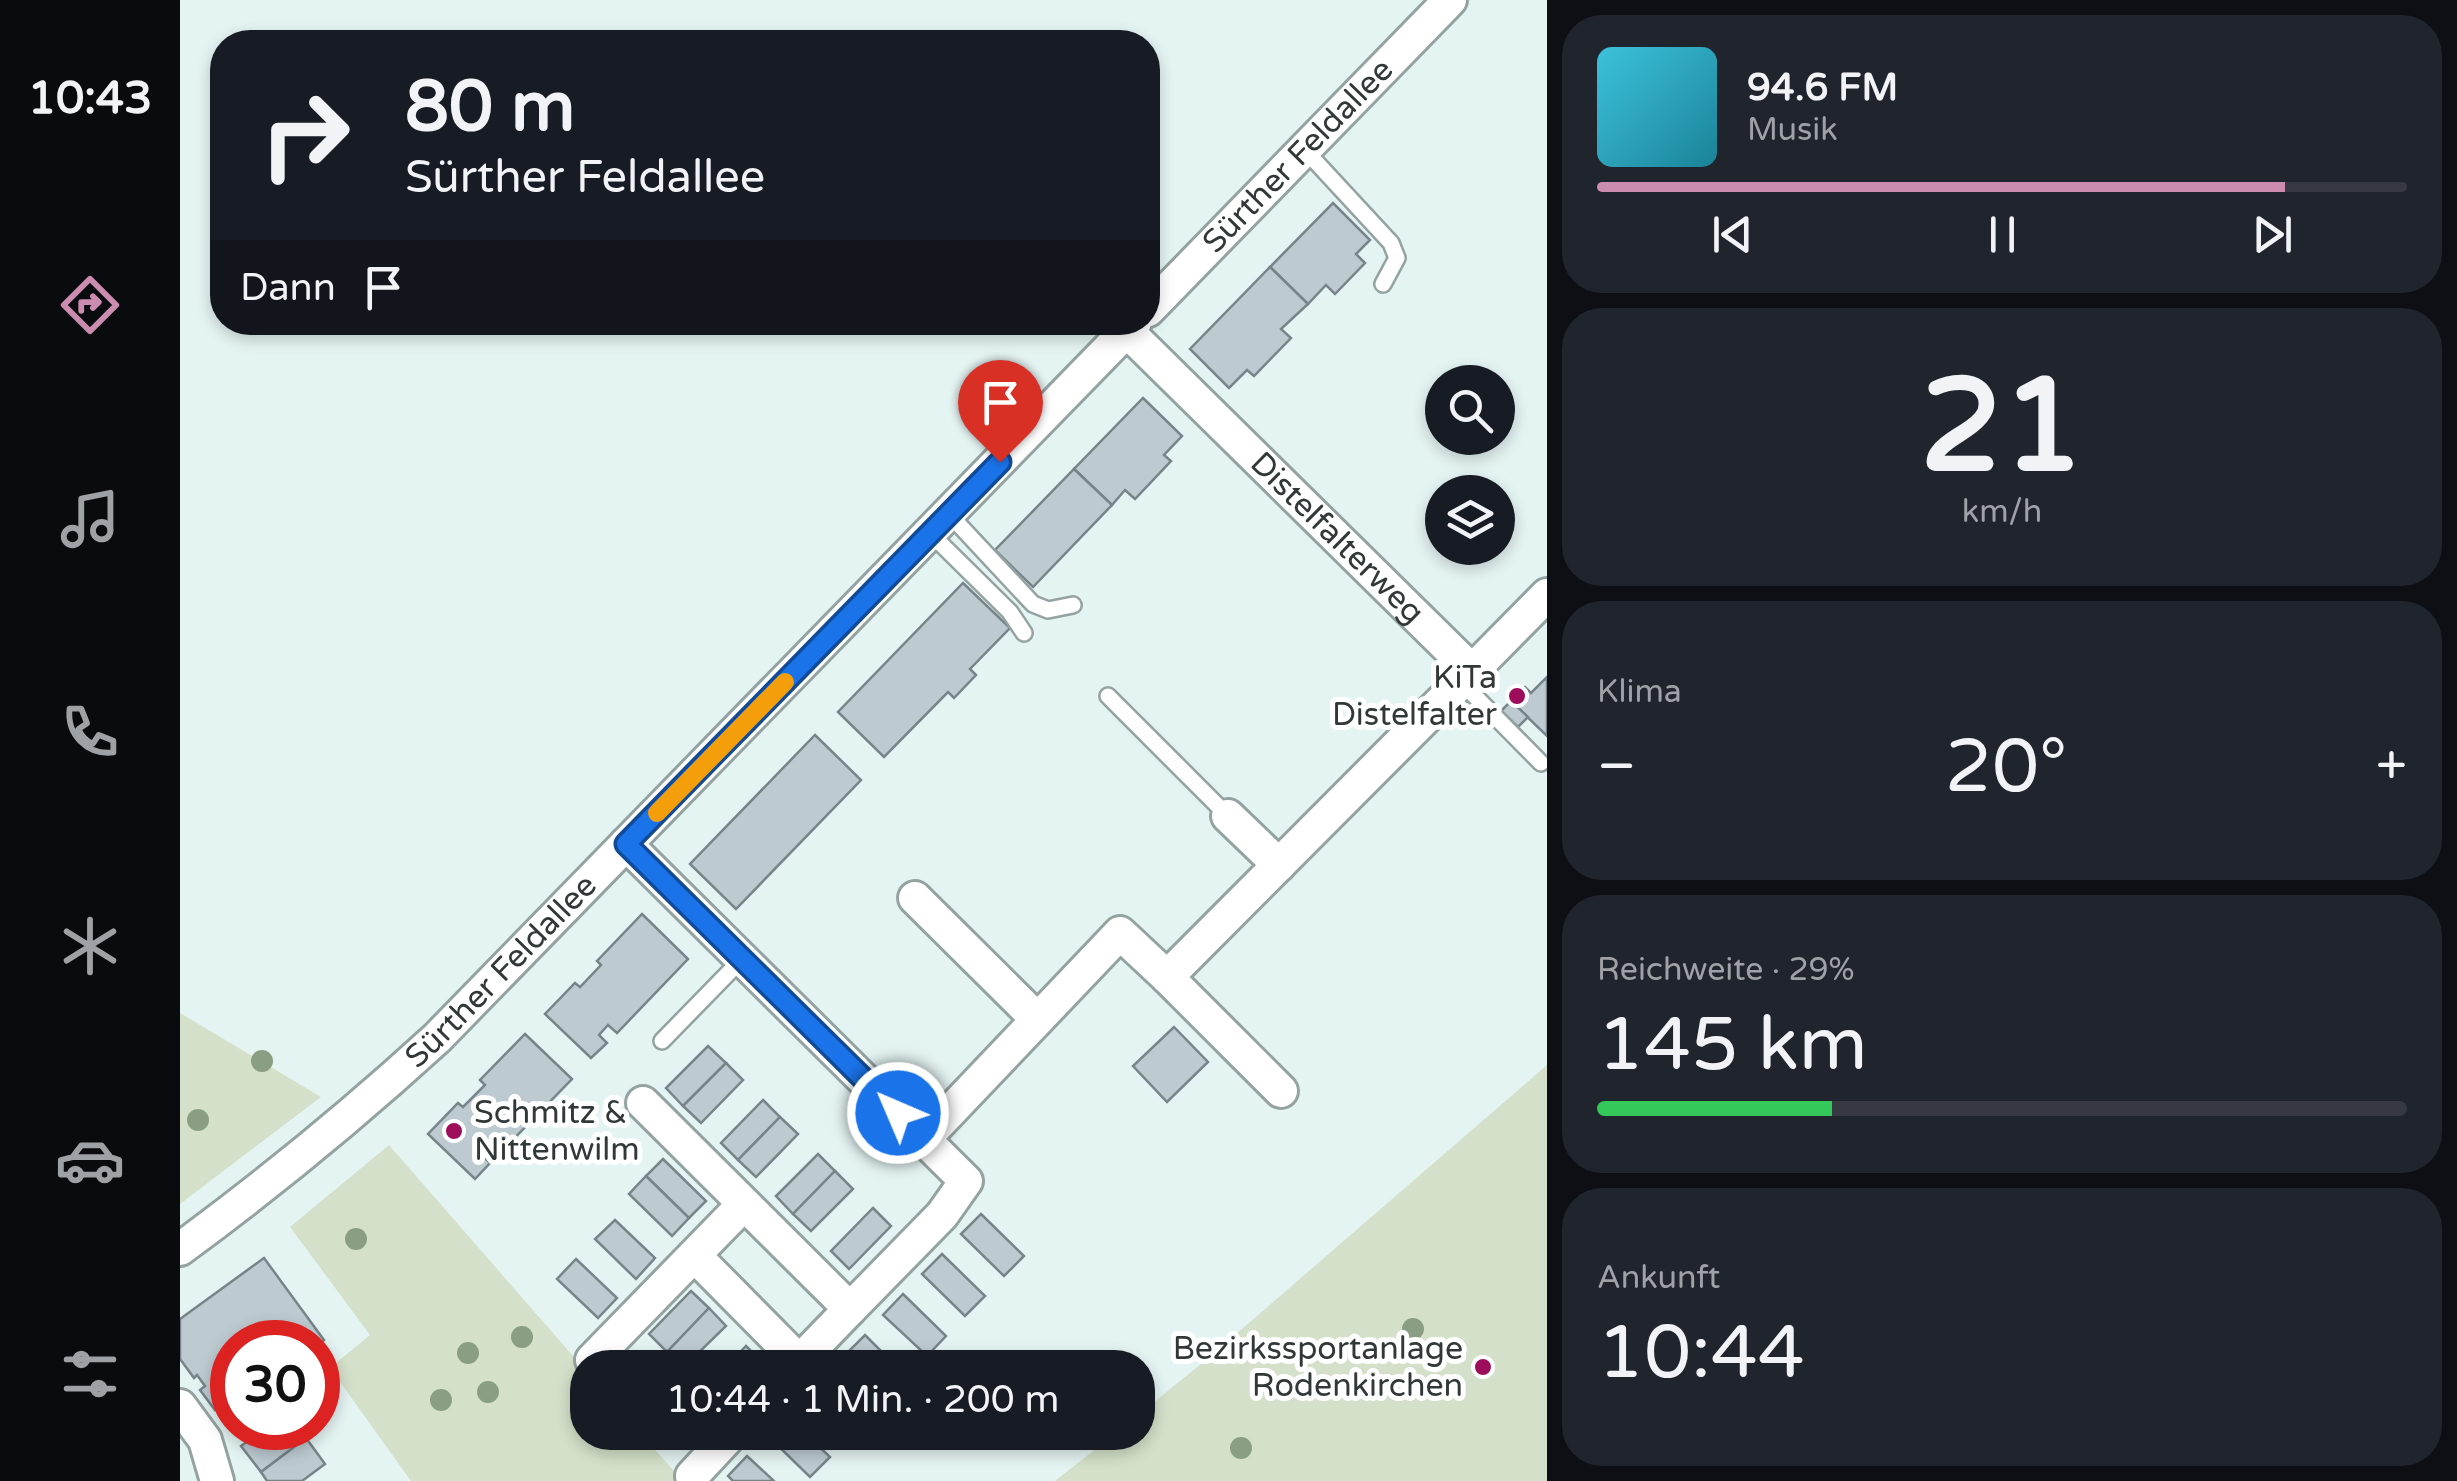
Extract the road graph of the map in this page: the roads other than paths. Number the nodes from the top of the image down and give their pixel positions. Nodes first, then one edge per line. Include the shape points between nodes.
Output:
1 (1450, 0) edge
2 (1304, 149) junction
3 (1383, 284) dead end
4 (1160, 297) edge
5 (1123, 335) edge
6 (1150, 335) edge
7 (939, 524) junction
8 (1547, 595) edge
9 (1073, 605) dead end
10 (1024, 633) dead end
11 (1466, 677) junction
12 (1108, 696) dead end
13 (1541, 763) dead end
14 (1228, 816) joint
15 (626, 844) junction
16 (1279, 865) junction
17 (915, 898) dead end
18 (742, 960) junction
19 (1166, 977) junction
20 (1037, 1019) junction
21 (662, 1041) dead end
22 (1281, 1091) dead end
23 (643, 1103) dead end
24 (924, 1139) junction
25 (744, 1204) junction
26 (180, 1249) edge
27 (694, 1256) junction
28 (850, 1309) junction
29 (602, 1350) edge
30 (783, 1350) edge
31 (810, 1350) edge
32 (180, 1406) edge
33 (716, 1450) edge
34 (692, 1476) dead end
35 (217, 1481) edge

1 - 2 street, Sürther Feldallee
2 - 3 lane via 1391,243 1397,258
2 - 4 street, Sürther Feldallee
5 - 7 street, Sürther Feldallee
6 - 11 street, Distelfalterweg
7 - 9 lane via 1033,604 1048,610
7 - 10 lane
7 - 15 street, Sürther Feldallee
8 - 11 street
11 - 13 lane
11 - 16 street
12 - 14 lane
14 - 16 street
15 - 18 street
15 - 26 street, Sürther Feldallee via 361,1108
16 - 19 street
17 - 20 street
18 - 21 lane
18 - 24 street
19 - 20 street via 1120,933
19 - 22 street
20 - 24 street
23 - 25 street
24 - 28 street via 966,1181 942,1215
25 - 27 street
25 - 28 street
27 - 29 street
27 - 30 street
28 - 31 street
32 - 35 street via 205,1440
33 - 34 street

